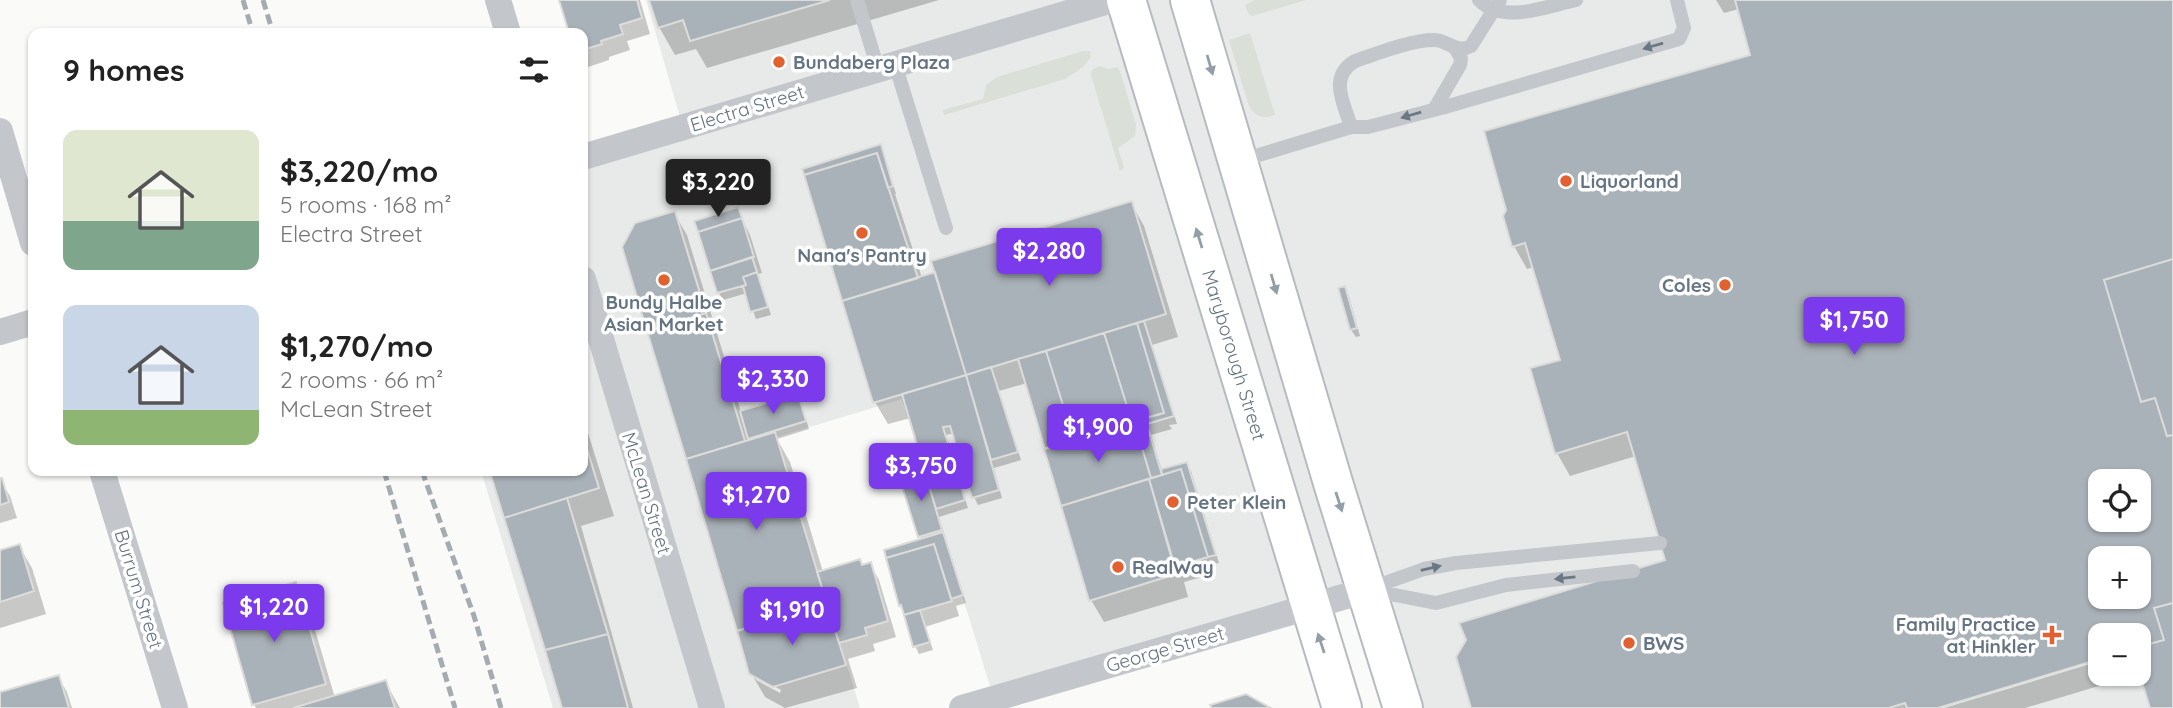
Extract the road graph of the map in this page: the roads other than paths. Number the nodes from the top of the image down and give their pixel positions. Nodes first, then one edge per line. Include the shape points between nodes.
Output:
1 (498, 0) edge
2 (856, 0) edge
3 (1112, 0) edge
4 (1126, 0) edge
5 (1190, 0) edge
6 (1479, 0) edge
7 (1576, 0) edge
8 (1677, 0) edge
9 (1497, 5) edge
10 (506, 28) edge
11 (1456, 49) junction
12 (886, 67) junction
13 (1435, 108) junction
14 (1351, 127) junction
15 (0, 131) edge
16 (588, 156) edge
17 (1238, 161) junction
18 (28, 226) edge
19 (946, 228) dead end
20 (588, 296) edge
21 (28, 324) edge
22 (0, 332) edge
23 (104, 476) edge
24 (1660, 543) dead end
25 (1633, 570) dead end
26 (1367, 590) junction
27 (1310, 607) junction
28 (175, 708) edge
29 (712, 708) edge
30 (962, 708) edge
31 (1342, 708) edge
32 (1403, 708) edge

1 - 10 street
2 - 12 lane
3 - 12 street, Electra Street
27 -> 4 street, Maryborough Street
5 -> 17 street
6 - 9 lane via 1488,8
7 - 9 lane via 1510,13
8 -> 13 lane via 1684,28 1679,38
9 - 11 lane via 1471,46
11 - 13 lane via 1460,65
11 - 14 lane via 1442,41 1423,41 1347,65 1339,79
12 - 16 street, Electra Street
12 - 19 lane
13 -> 14 lane via 1368,127
14 - 17 lane
15 - 18 street
17 -> 26 street
20 - 29 street, McLean Street
21 - 22 street
23 - 28 street, Burrum Street
26 -> 24 lane via 1456,562
25 -> 26 lane via 1506,585 1436,603
26 - 27 street, George Street
26 - 32 street
27 - 30 street, George Street
31 -> 27 street, Maryborough Street

